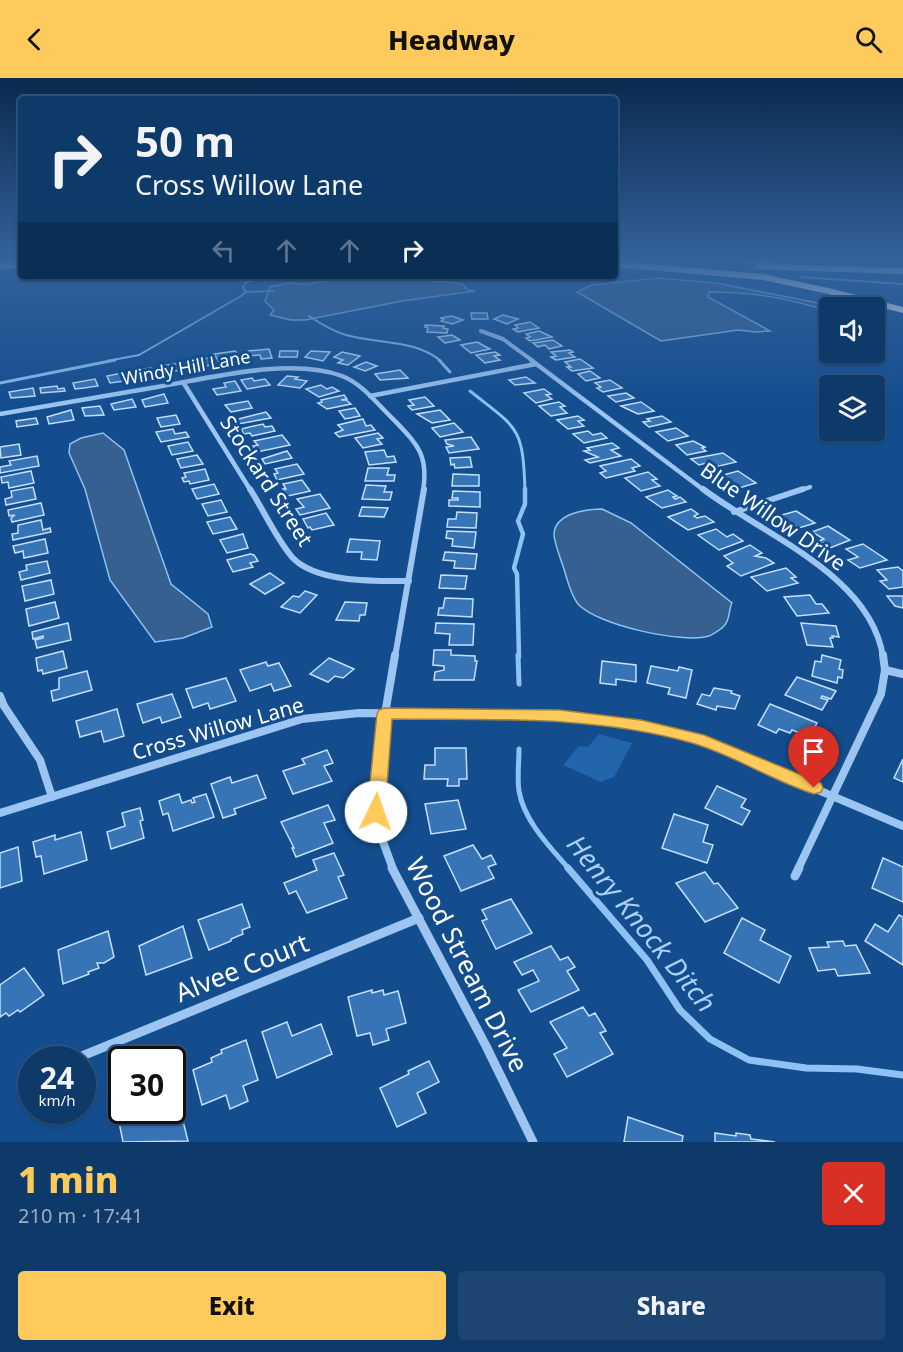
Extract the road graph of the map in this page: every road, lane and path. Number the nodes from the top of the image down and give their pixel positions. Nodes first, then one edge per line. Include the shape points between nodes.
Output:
1 (481, 331) dead end
2 (536, 364) junction
3 (183, 382) junction
4 (370, 396) junction
5 (0, 414) edge
6 (810, 487) dead end
7 (734, 512) junction
8 (409, 581) junction
9 (885, 670) junction
10 (903, 674) edge
11 (0, 696) edge
12 (384, 714) junction
13 (834, 796) junction
14 (52, 797) junction
15 (0, 813) edge
16 (903, 826) edge
17 (795, 876) dead end
18 (419, 918) junction
19 (96, 1050) edge
20 (534, 1142) edge

1 - 2 street, Blue Willow Drive via 503,339
2 - 4 street
2 - 7 street, Blue Willow Drive
3 - 4 street, Windy Hill Lane via 254,370 304,369 342,376
3 - 5 street, Windy Hill Lane
3 - 8 street, Stockard Street via 294,558 312,570 342,578
4 - 8 street, Wood Stream Drive via 424,457 426,474
6 - 7 street
7 - 9 street, Blue Willow Drive via 808,558 853,596 877,633
8 - 12 street, Wood Stream Drive
9 - 10 street
9 - 13 street, Blue Willow Drive via 880,698
11 - 14 street via 44,765
12 - 13 street, Cross Willow Lane via 560,715 653,728 698,739
12 - 14 street, Cross Willow Lane via 302,719
12 - 18 street, Wood Stream Drive via 376,795 379,831 392,867
13 - 16 street, Cross Willow Lane
13 - 17 street, Blue Willow Drive
14 - 15 street, Cross Willow Lane
18 - 19 street, Alvee Court
18 - 20 street, Wood Stream Drive

